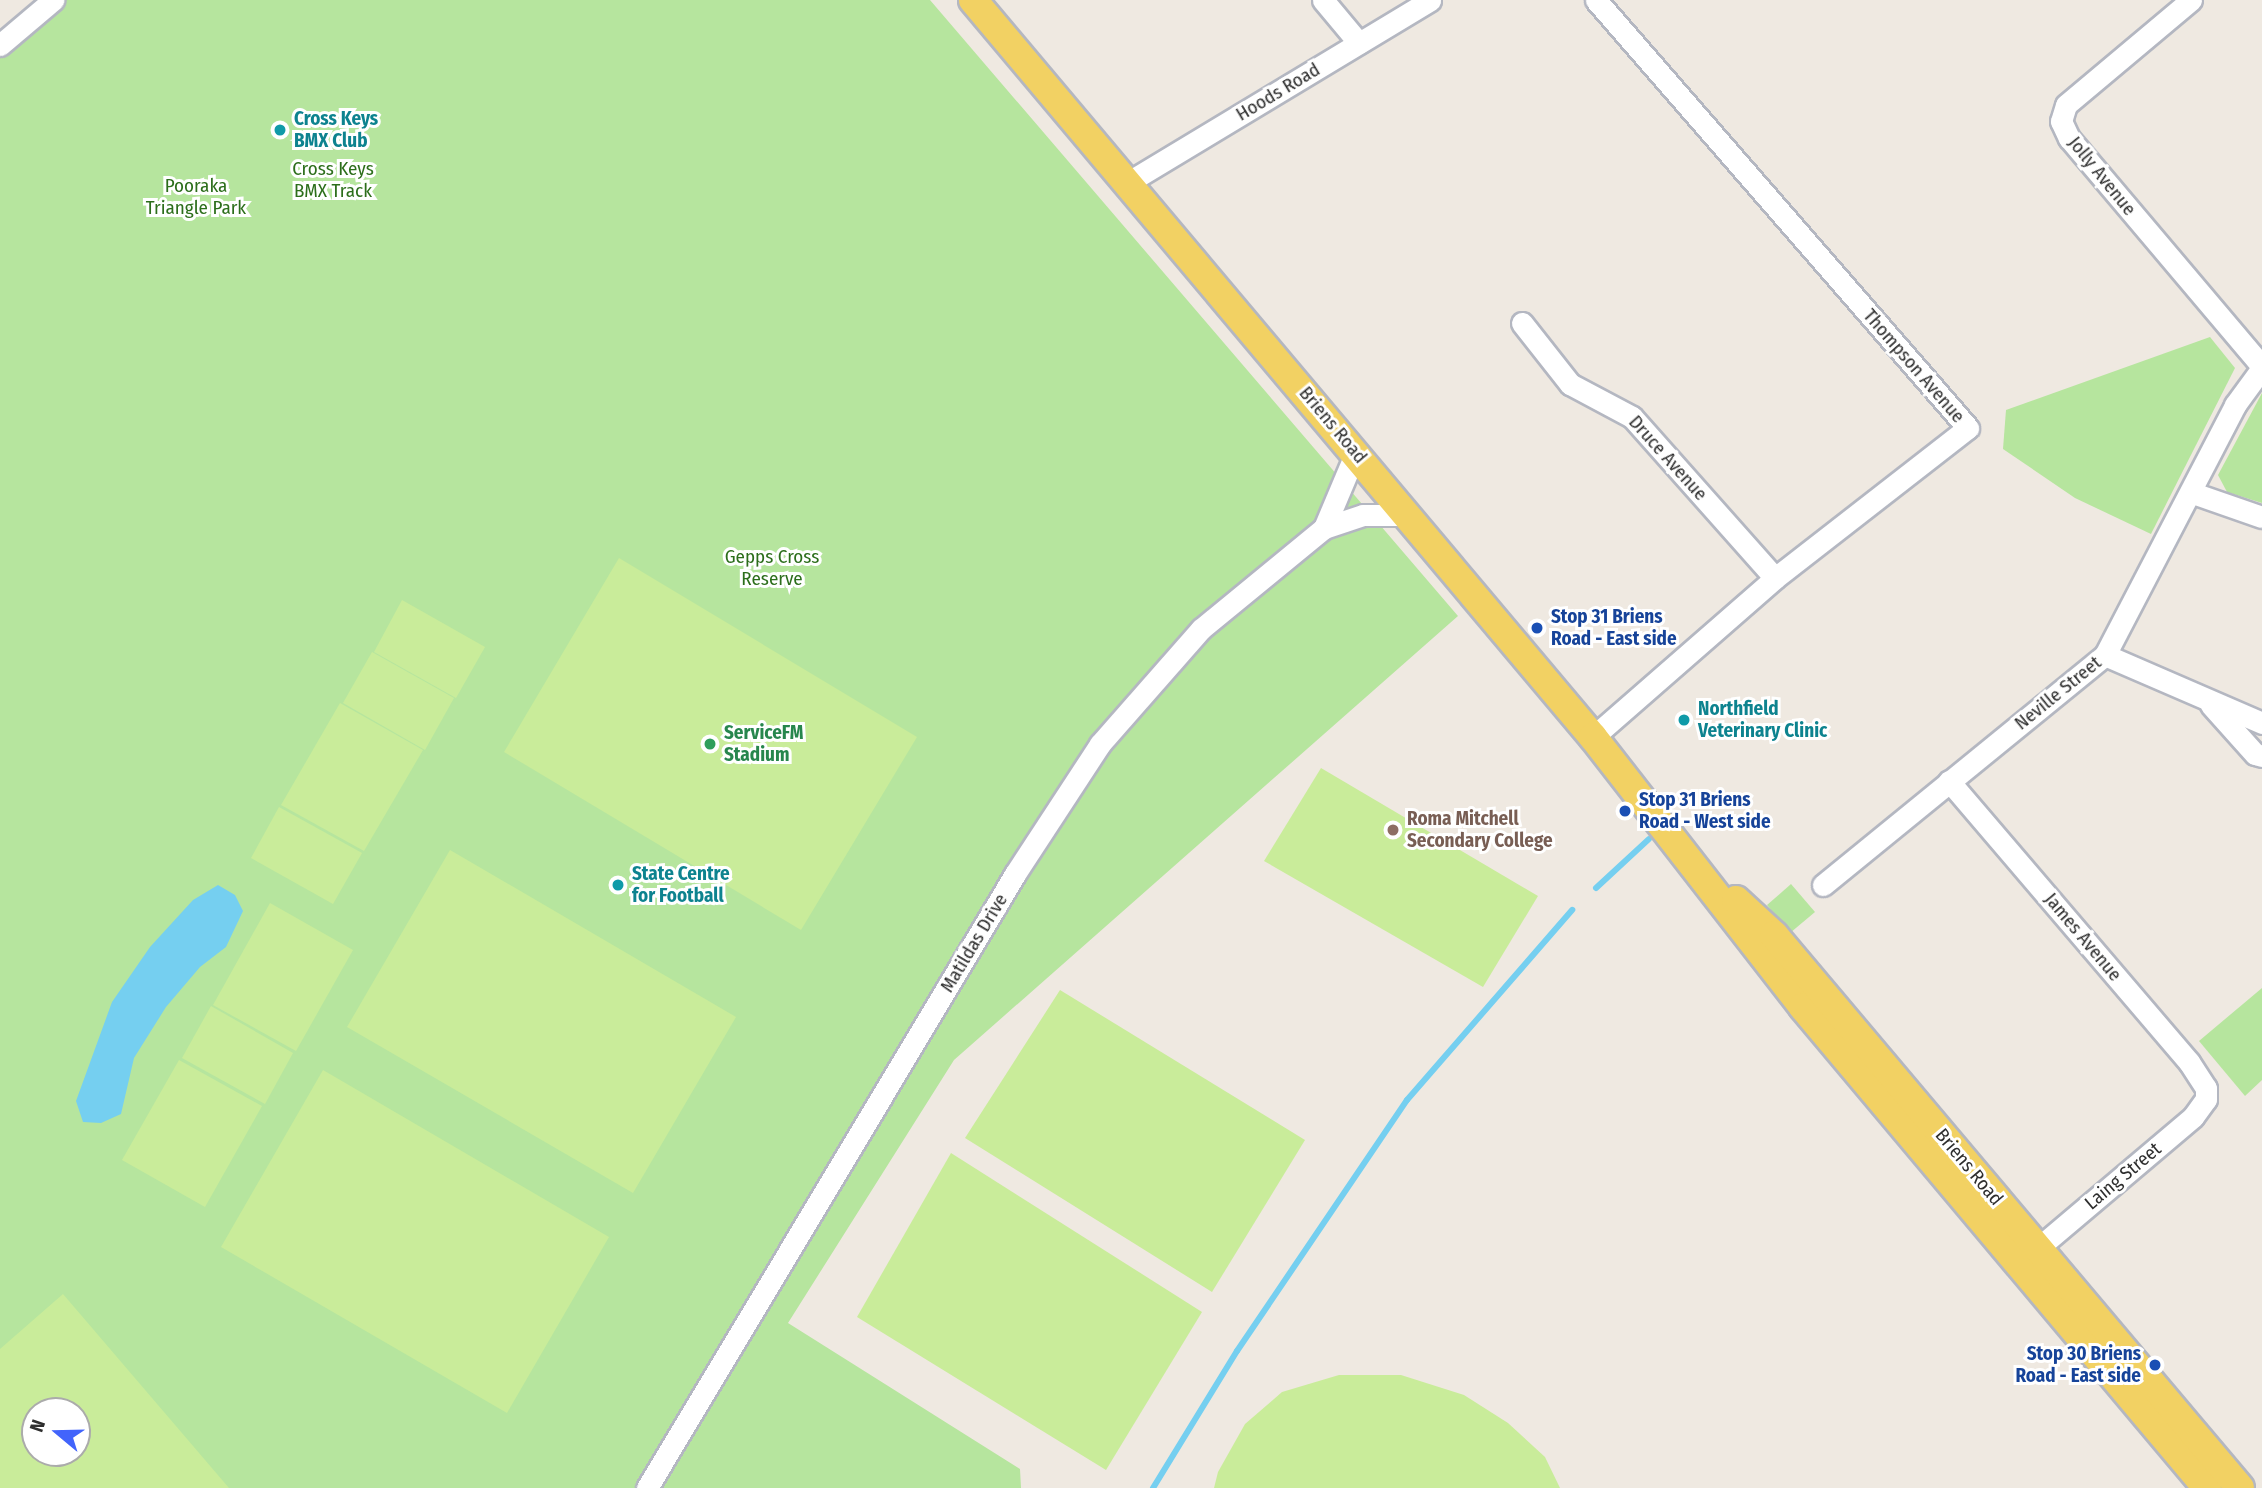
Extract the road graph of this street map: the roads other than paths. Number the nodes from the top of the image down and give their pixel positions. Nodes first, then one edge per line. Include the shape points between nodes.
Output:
1 (53, 0) edge
2 (973, 0) edge
3 (1323, 0) edge
4 (1430, 0) edge
5 (1597, 0) edge
6 (2191, 0) edge
7 (1359, 43) junction
8 (0, 45) edge
9 (1127, 183) junction
10 (1522, 323) dead end
11 (2262, 367) edge
12 (1356, 452) junction
13 (2193, 493) junction
14 (1409, 515) junction
15 (2262, 517) edge
16 (1324, 528) junction
17 (1775, 578) junction
18 (2105, 655) junction
19 (2204, 698) junction
20 (2262, 723) edge
21 (1593, 737) junction
22 (2262, 756) edge
23 (1949, 781) junction
24 (1823, 885) dead end
25 (2206, 1099) joint
26 (2027, 1257) junction
27 (647, 1488) edge
28 (2207, 1488) edge
29 (2240, 1488) edge

1 - 8 street
2 - 9 main road, Briens Road
3 - 7 street
4 - 7 street, Hoods Road
5 - 17 street, Thompson Avenue via 1968,428
6 - 11 street, Jolly Avenue via 2066,105 2061,121 2069,138
7 - 9 street, Hoods Road
9 - 12 main road, Briens Road
10 - 17 street, Druce Avenue via 1570,384 1632,417
11 - 13 street, Neville Street via 2235,405
12 - 14 main road, Briens Road
12 - 16 street
13 - 15 street
13 - 18 street, Neville Street
14 - 16 street, Matildas Drive via 1363,515
14 - 21 main road, Briens Road
16 - 27 street, Matildas Drive via 1201,629 1100,744 1015,874
17 - 21 street, Thompson Avenue
18 - 19 street
18 - 23 street, Neville Street
19 - 20 street
19 - 22 street via 2255,754
21 - 26 main road, Briens Road via 1688,856 1774,935
23 - 24 street, Neville Street
23 - 25 street, James Avenue via 2189,1062 2206,1088
25 - 26 street, Laing Street via 2193,1117
26 - 28 main road, Briens Road
26 - 29 main road, Briens Road

